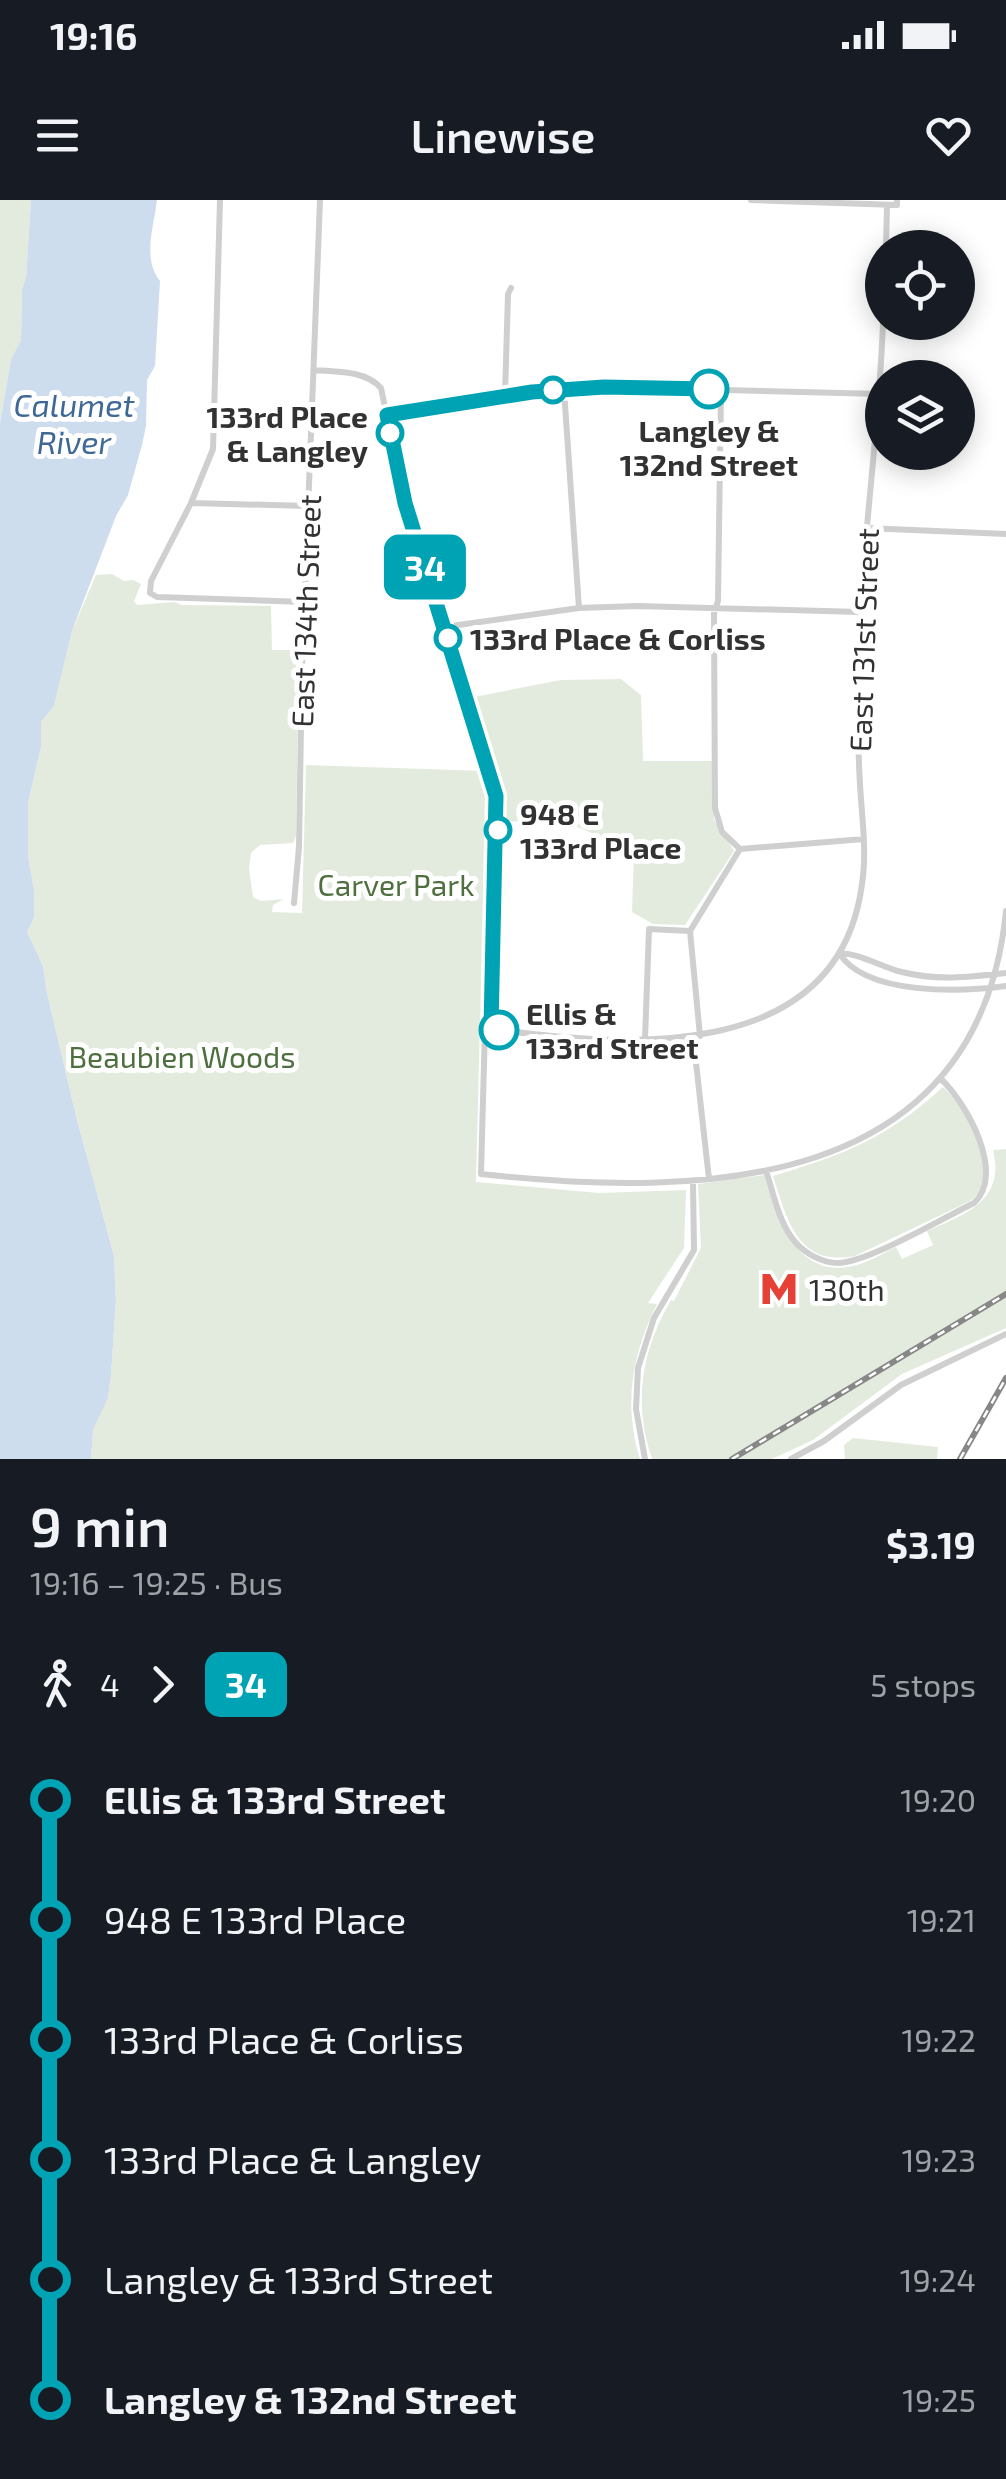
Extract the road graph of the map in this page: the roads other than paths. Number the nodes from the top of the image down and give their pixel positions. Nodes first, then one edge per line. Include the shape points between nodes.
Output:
1 (220, 200) edge
2 (320, 200) edge
3 (751, 200) edge
4 (897, 202) edge
5 (887, 205) junction
6 (886, 230) edge
7 (511, 288) dead end
8 (314, 370) junction
9 (564, 390) junction
10 (722, 390) junction
11 (865, 394) edge
12 (505, 395) junction
13 (387, 415) junction
14 (872, 470) edge
15 (191, 503) junction
16 (308, 506) junction
17 (866, 528) junction
18 (1006, 534) edge
19 (304, 602) junction
20 (579, 608) junction
21 (715, 608) junction
22 (860, 612) junction
23 (444, 626) junction
24 (864, 840) junction
25 (740, 849) junction
26 (294, 903) dead end
27 (1006, 911) edge
28 (690, 931) junction
29 (839, 953) junction
30 (1006, 973) edge
31 (996, 974) junction
32 (1006, 986) edge
33 (990, 988) junction
34 (488, 1028) junction
35 (697, 1036) junction
36 (645, 1039) junction
37 (940, 1078) junction
38 (766, 1171) junction
39 (709, 1180) junction
40 (692, 1182) junction
41 (1006, 1334) edge
42 (644, 1459) edge
43 (791, 1459) edge

1 - 15 street via 213,449
2 - 8 street, East 134th Street
3 - 5 street
4 - 5 street
5 - 6 street
7 - 12 street
8 - 13 street via 374,380
8 - 16 street, East 134th Street
9 - 10 street
9 - 12 street
9 - 20 street
10 - 11 street
10 - 21 street
12 - 13 street
13 - 23 street via 405,503
14 - 17 street, East 131st Street
15 - 16 street
15 - 19 street via 150,593
16 - 19 street, East 134th Street
17 - 18 street
17 - 22 street, East 131st Street
19 - 26 street, East 134th Street
20 - 21 street
20 - 23 street
21 - 22 street
21 - 25 street via 716,808 722,832
22 - 24 street, East 131st Street
23 - 34 street via 498,812
24 - 25 street
24 - 29 street, East 131st Street via 860,899
25 - 28 street
27 - 31 street
28 - 35 street
28 - 36 street via 649,929
29 - 31 street via 930,977
29 - 33 street via 846,964 900,984
29 - 35 street via 778,1011 741,1028
30 - 31 street
31 - 33 street
32 - 33 street
33 - 37 street via 972,1032
34 - 36 street
34 - 40 street via 481,1174 595,1185
35 - 36 street
35 - 39 street
37 - 38 street via 856,1143
37 - 38 street via 958,1097 990,1162 982,1197 840,1263 802,1249 789,1234
38 - 39 street
39 - 40 street
40 - 42 street via 694,1250 660,1306 638,1368
41 - 43 street via 901,1385

